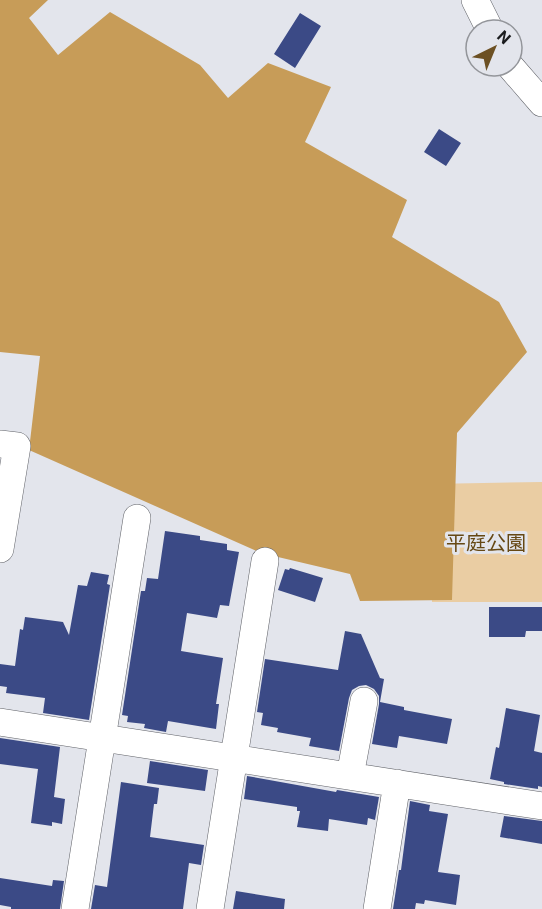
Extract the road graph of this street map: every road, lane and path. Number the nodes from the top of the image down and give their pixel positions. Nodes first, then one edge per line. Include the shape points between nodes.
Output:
1 (475, 0) edge
2 (484, 18) edge
3 (520, 78) edge
4 (542, 104) edge
5 (0, 444) edge
6 (137, 518) dead end
7 (0, 549) edge
8 (266, 561) dead end
9 (364, 701) dead end
10 (0, 722) edge
11 (102, 739) junction
12 (234, 759) junction
13 (350, 776) junction
14 (397, 783) junction
15 (542, 806) edge
16 (75, 909) edge
17 (210, 909) edge
18 (377, 909) edge

1 - 2 street
3 - 4 street
5 - 7 street via 17,446
6 - 11 street
8 - 12 street
9 - 13 street
10 - 11 street
11 - 12 street
11 - 16 street
12 - 13 street
12 - 17 street
13 - 14 street
14 - 15 street
14 - 18 street

